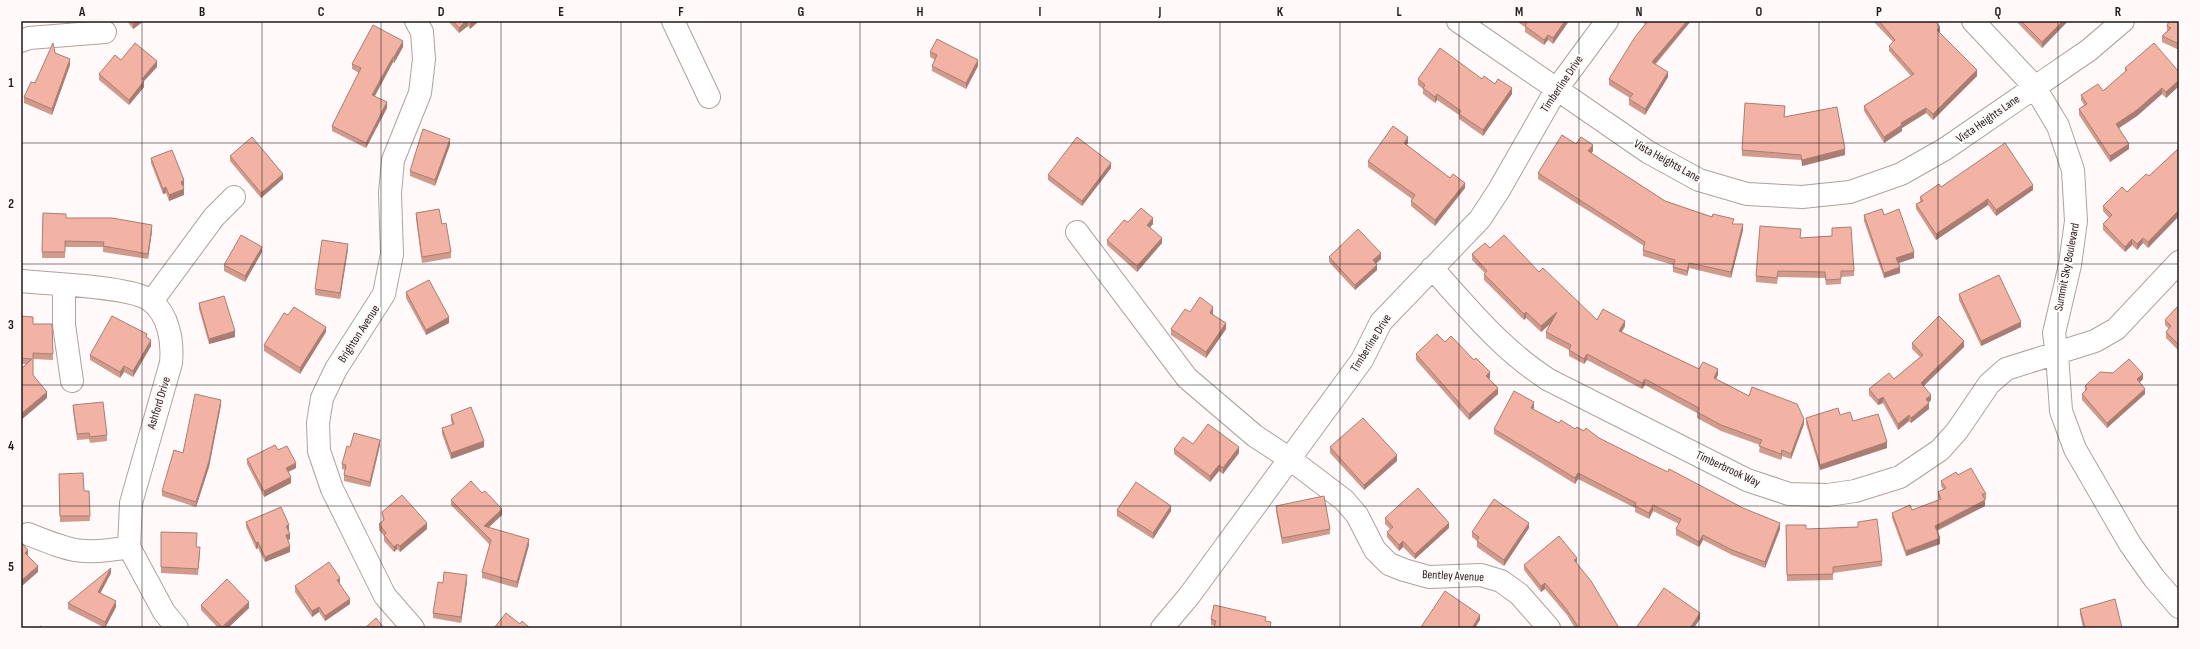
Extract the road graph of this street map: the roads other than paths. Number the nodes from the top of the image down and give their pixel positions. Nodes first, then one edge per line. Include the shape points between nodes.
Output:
1 (416, 21) edge
2 (673, 21) edge
3 (1458, 21) edge
4 (1608, 21) edge
5 (1973, 21) edge
6 (2123, 21) edge
7 (105, 32) dead end
8 (21, 41) edge
9 (2034, 86) junction
10 (1556, 90) junction
11 (709, 97) dead end
12 (234, 197) dead end
13 (1077, 232) dead end
14 (2179, 262) edge
15 (1432, 268) junction
16 (21, 281) edge
17 (64, 285) junction
18 (152, 301) junction
19 (2057, 354) junction
20 (72, 381) dead end
21 (1290, 459) junction
22 (28, 534) dead end
23 (128, 547) junction
24 (2179, 606) edge
25 (177, 628) edge
26 (413, 628) edge
27 (1162, 628) edge
28 (1549, 628) edge

1 - 26 street, Brighton Avenue via 422,32 424,60 420,93 393,160 390,193 392,254 384,294 336,369 322,398 318,423 319,451 332,489 385,596
2 - 11 street
3 - 10 street, Vista Heights Lane
4 - 10 street, Timberline Drive
5 - 9 street, Summit Sky Boulevard
6 - 9 street, Vista Heights Lane via 2089,50
7 - 8 street via 29,38
9 - 10 street, Vista Heights Lane via 1945,149 1901,174 1850,192 1802,198 1747,194 1699,180 1648,152
9 - 19 street, Summit Sky Boulevard via 2058,126 2073,170 2076,221 2070,265 2054,332
10 - 15 street, Timberline Drive via 1480,219
12 - 18 street via 214,217
13 - 21 street, Bentley Avenue via 1187,378 1255,436
14 - 19 street via 2116,329 2094,341
15 - 19 street, Timberbrook Way via 1504,346 1524,364 1549,380 1746,480 1789,494 1828,495 1855,491 1900,477 1940,450 1957,431 1989,384 2006,369
15 - 21 street, Timberline Drive via 1381,322 1362,360
16 - 17 street
17 - 18 street via 132,292
17 - 20 street via 64,325
18 - 23 street, Ashford Drive via 167,324 172,351 171,363 131,503
19 - 24 street, Summit Sky Boulevard via 2061,411 2075,449 2130,544 2154,578
21 - 27 street, Timberline Drive via 1189,596
21 - 28 street, Bentley Avenue via 1344,500 1357,515 1376,550 1389,564 1429,577 1481,575 1501,581 1520,594
22 - 23 street via 79,552 105,552
23 - 25 street via 164,612

